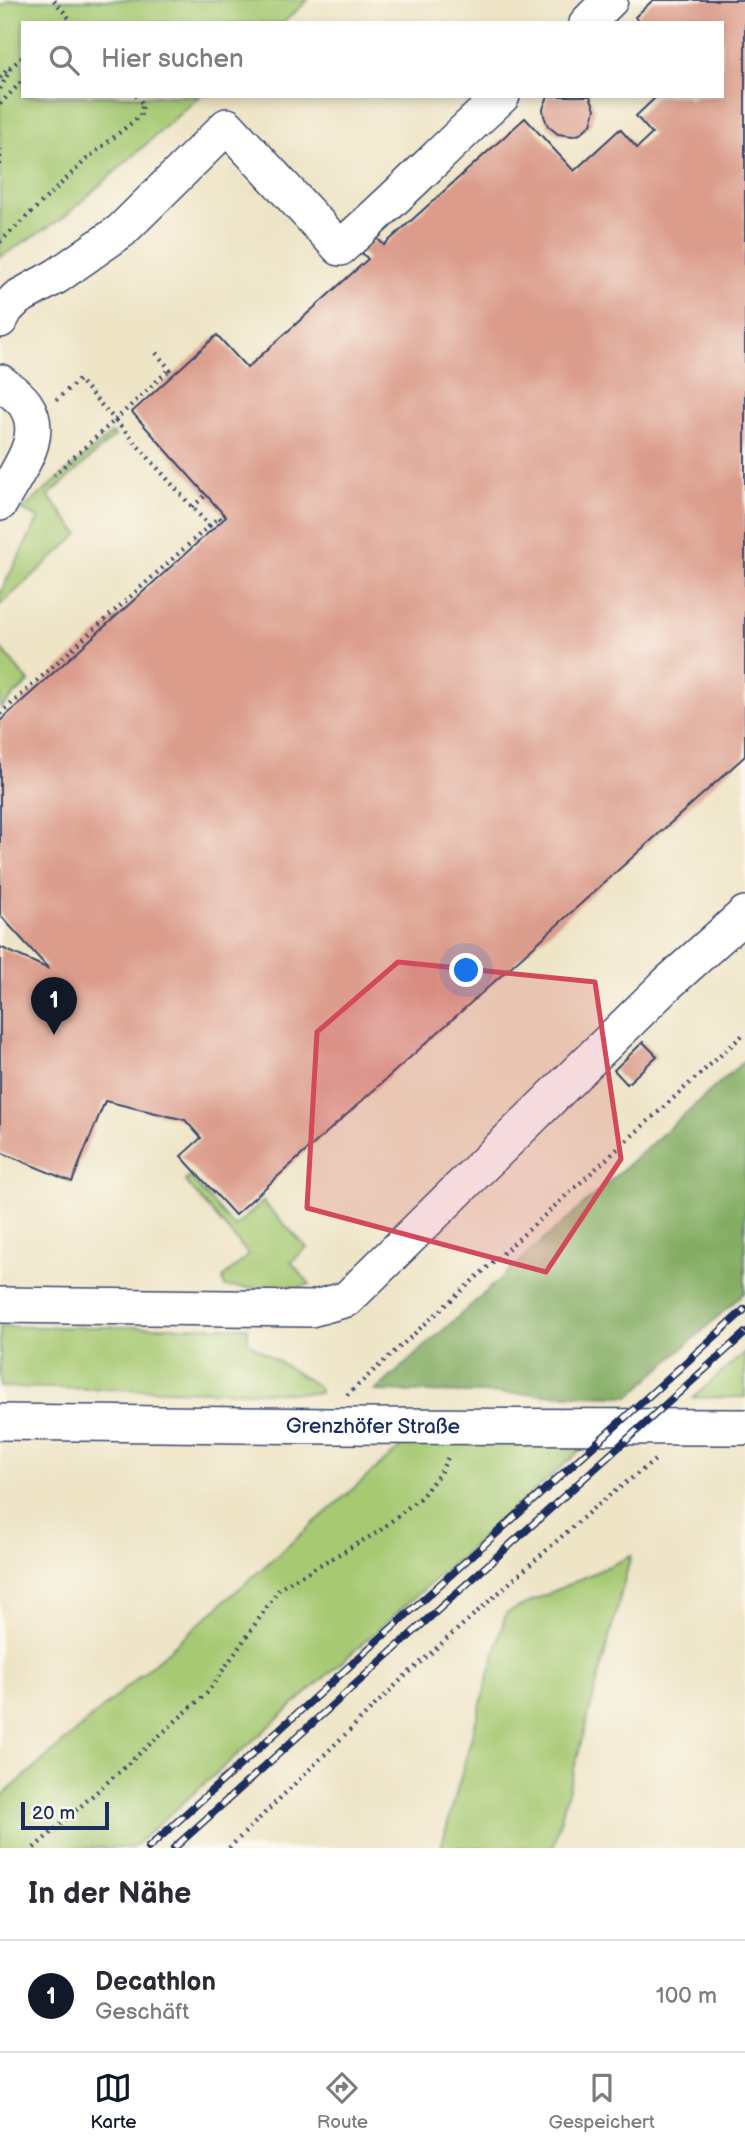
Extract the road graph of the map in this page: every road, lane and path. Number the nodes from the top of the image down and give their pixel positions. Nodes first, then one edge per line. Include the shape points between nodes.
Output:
1 (54, 0) edge
2 (610, 0) edge
3 (72, 21) edge
4 (589, 21) edge
5 (21, 58) edge
6 (13, 64) junction
7 (0, 78) edge
8 (21, 82) edge
9 (0, 89) edge
10 (138, 98) edge
11 (500, 98) edge
12 (0, 104) edge
13 (0, 149) edge
14 (0, 166) edge
15 (0, 242) edge
16 (0, 320) edge
17 (156, 353) dead end
18 (170, 369) junction
19 (174, 374) dead end
20 (0, 382) edge
21 (32, 417) junction
22 (115, 420) junction
23 (4, 494) edge
24 (206, 495) dead end
25 (192, 507) junction
26 (222, 521) dead end
27 (209, 526) junction
28 (0, 714) edge
29 (745, 914) edge
30 (745, 1033) edge
31 (0, 1305) edge
32 (0, 1422) edge
33 (332, 1426) junction
34 (464, 1427) junction
35 (745, 1427) edge
36 (660, 1457) dead end
37 (34, 1848) edge
38 (229, 1848) edge

1 - 3 path
2 - 4 street
5 - 6 path
6 - 7 path
6 - 9 path
8 - 12 path
10 - 15 path via 143,104 140,116 88,158
11 - 16 street via 340,248 227,126 121,232 17,298
13 - 14 path
17 - 18 path
18 - 19 path
18 - 22 path
20 - 21 street
21 - 22 path via 79,380
21 - 23 street via 34,431 27,454
22 - 23 path via 41,486
22 - 25 path
24 - 25 path
25 - 27 path
26 - 27 path via 219,517
27 - 28 path
29 - 31 street via 667,984 346,1299 311,1309
30 - 33 path via 338,1403
32 - 33 street, Grenzhöfer Straße
33 - 34 street, Grenzhöfer Straße
34 - 35 street, Grenzhöfer Straße
34 - 37 path via 440,1473 421,1497 378,1532 281,1587 207,1693
36 - 38 path via 596,1506 414,1668

